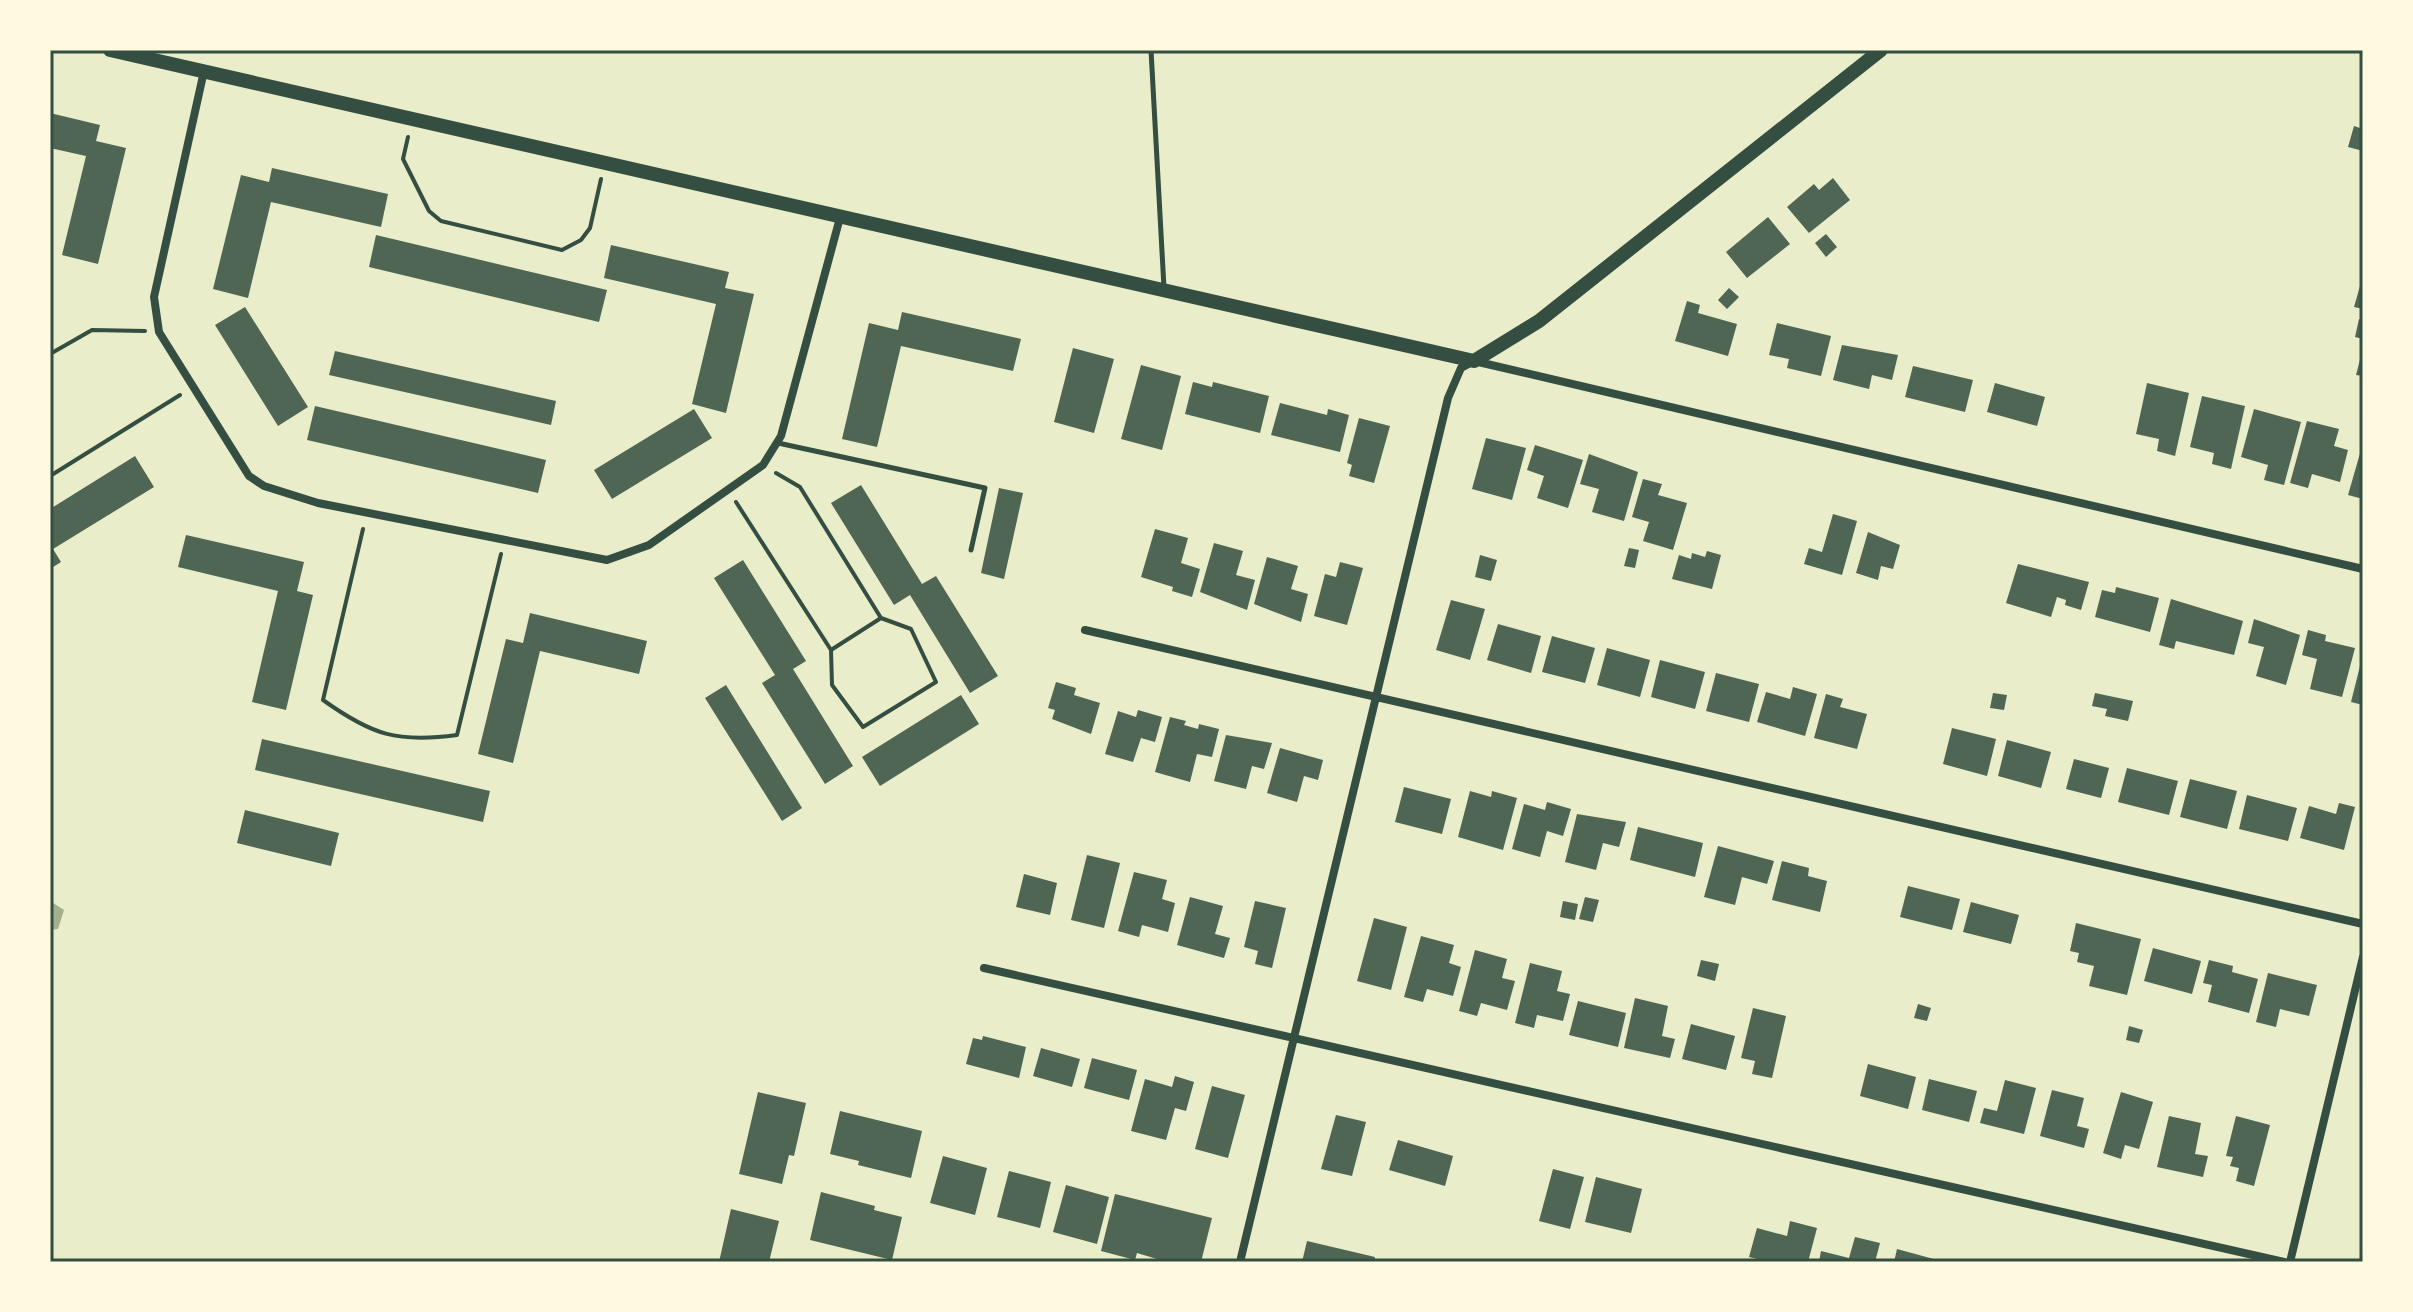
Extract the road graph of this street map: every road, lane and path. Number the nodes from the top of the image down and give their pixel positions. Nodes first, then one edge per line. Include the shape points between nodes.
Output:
1 (110, 50) edge
2 (1151, 50) edge
3 (1881, 50) edge
4 (204, 71) junction
5 (412, 118) junction
6 (604, 161) junction
7 (841, 214) junction
8 (1164, 293) junction
9 (159, 332) junction
10 (50, 354) edge
11 (1474, 361) junction
12 (193, 388) junction
13 (777, 443) junction
14 (763, 465) junction
15 (50, 476) edge
16 (728, 490) junction
17 (366, 513) junction
18 (504, 540) junction
19 (971, 550) dead end
20 (2363, 569) edge
21 (881, 618) junction
22 (1085, 630) dead end
23 (831, 650) junction
24 (1377, 697) junction
25 (2363, 924) edge
26 (2363, 957) edge
27 (984, 968) dead end
28 (1296, 1037) junction
29 (1240, 1262) edge
30 (2287, 1262) edge

1 - 4 street
2 - 8 lane
3 - 11 street via 1539,321
4 - 5 street
4 - 9 street via 154,297
5 - 6 street
5 - 6 path via 403,159 429,211 441,221 562,250 590,228
6 - 7 street
7 - 8 street
7 - 13 street
8 - 11 street
9 - 10 path via 92,330
9 - 12 street
11 - 20 street
11 - 24 street via 1461,368 1448,398
12 - 15 path
12 - 17 street via 249,476 264,486
13 - 14 street
13 - 19 lane via 985,488
14 - 16 street
14 - 21 path via 800,487
16 - 18 street via 649,545 607,560
16 - 23 path
17 - 18 street
17 - 18 path via 323,700 359,726 415,740 457,735
21 - 23 path
21 - 23 path via 911,629 936,682 863,727 832,685
22 - 24 street
24 - 25 street
24 - 28 street
26 - 30 street
27 - 28 street
28 - 29 street
28 - 30 street

